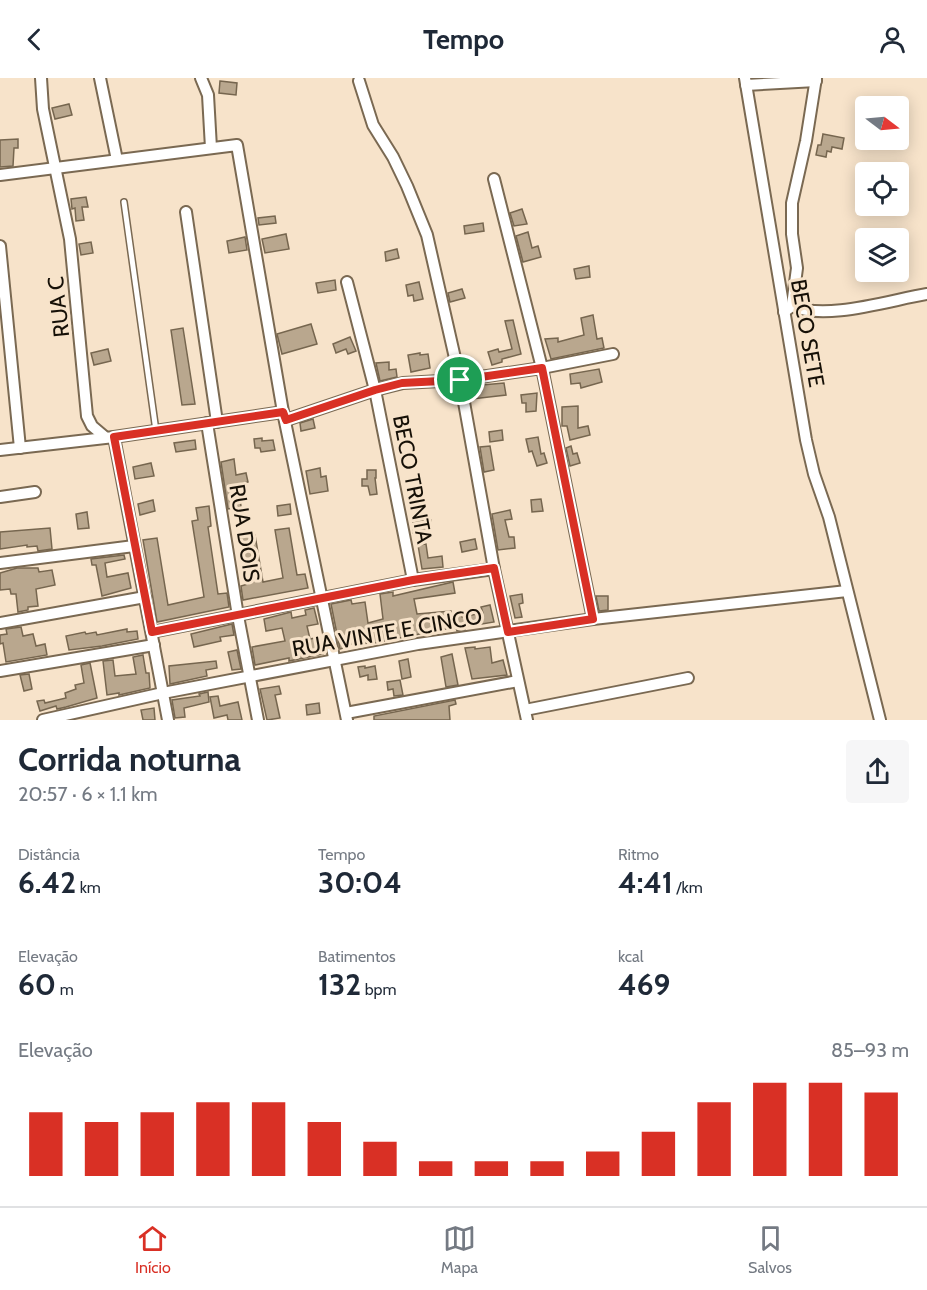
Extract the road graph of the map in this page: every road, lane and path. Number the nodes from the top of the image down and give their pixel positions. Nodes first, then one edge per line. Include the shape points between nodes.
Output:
1 (41, 78) edge
2 (100, 78) edge
3 (201, 78) edge
4 (816, 79) edge
5 (358, 81) dead end
6 (746, 81) edge
7 (210, 148) junction
8 (117, 160) junction
9 (55, 167) junction
10 (0, 175) edge
11 (494, 179) dead end
12 (124, 202) dead end
13 (186, 212) dead end
14 (0, 246) edge
15 (347, 282) dead end
16 (927, 294) edge
17 (788, 309) junction
18 (613, 354) dead end
19 (542, 368) junction
20 (460, 380) junction
21 (375, 390) junction
22 (285, 416) junction
23 (212, 423) junction
24 (156, 431) junction
25 (110, 437) junction
26 (20, 448) junction
27 (0, 450) edge
28 (35, 492) dead end
29 (0, 497) edge
30 (134, 546) junction
31 (0, 563) edge
32 (494, 568) junction
33 (413, 580) junction
34 (847, 591) junction
35 (145, 597) junction
36 (323, 598) junction
37 (238, 616) junction
38 (593, 619) junction
39 (0, 623) edge
40 (152, 632) junction
41 (508, 632) junction
42 (153, 645) junction
43 (335, 660) junction
44 (0, 671) edge
45 (249, 676) junction
46 (688, 678) dead end
47 (518, 681) junction
48 (163, 693) junction
49 (526, 715) edge
50 (78, 716) edge
51 (346, 716) edge
52 (43, 720) edge
53 (168, 720) edge
54 (258, 720) edge
55 (880, 720) edge

1 - 9 street, RUA C
2 - 8 street
3 - 7 street via 208,95
4 - 6 street
4 - 17 street via 792,202 797,268
5 - 20 street via 374,125 407,186 427,235
6 - 17 street, BECO SETE
7 - 8 street
7 - 22 street via 237,145
8 - 9 street
9 - 10 street
9 - 25 street, RUA C via 70,239 87,416 92,426
11 - 19 street
12 - 24 lane
13 - 23 street, RUA DOIS
14 - 26 street
15 - 21 street, BECO TRINTA
16 - 17 street via 844,310
17 - 34 street, BECO SETE via 806,440
18 - 19 street
19 - 20 street
19 - 38 street
20 - 21 street via 402,383
20 - 32 street
21 - 22 street
21 - 33 street, BECO TRINTA
22 - 23 street
22 - 36 street
23 - 24 street
23 - 37 street, RUA DOIS
24 - 25 street
25 - 26 street
25 - 30 street
26 - 27 street
28 - 29 street
30 - 31 street
30 - 35 street
32 - 33 street
32 - 41 street
33 - 36 street
34 - 38 street, RUA VINTE E CINCO
34 - 55 street, BECO SETE
35 - 39 street
35 - 40 street
36 - 37 street
36 - 43 street
37 - 40 street
37 - 45 street, RUA DOIS
38 - 41 street, RUA VINTE E CINCO
40 - 42 street
41 - 43 street, RUA VINTE E CINCO
41 - 47 street
42 - 44 street
42 - 48 street
43 - 45 street, RUA VINTE E CINCO
43 - 51 street
45 - 48 street, RUA VINTE E CINCO
45 - 54 street, RUA DOIS
46 - 49 street
47 - 49 street
47 - 51 street
48 - 50 street, RUA VINTE E CINCO
48 - 53 street
50 - 52 street, RUA VINTE E CINCO

